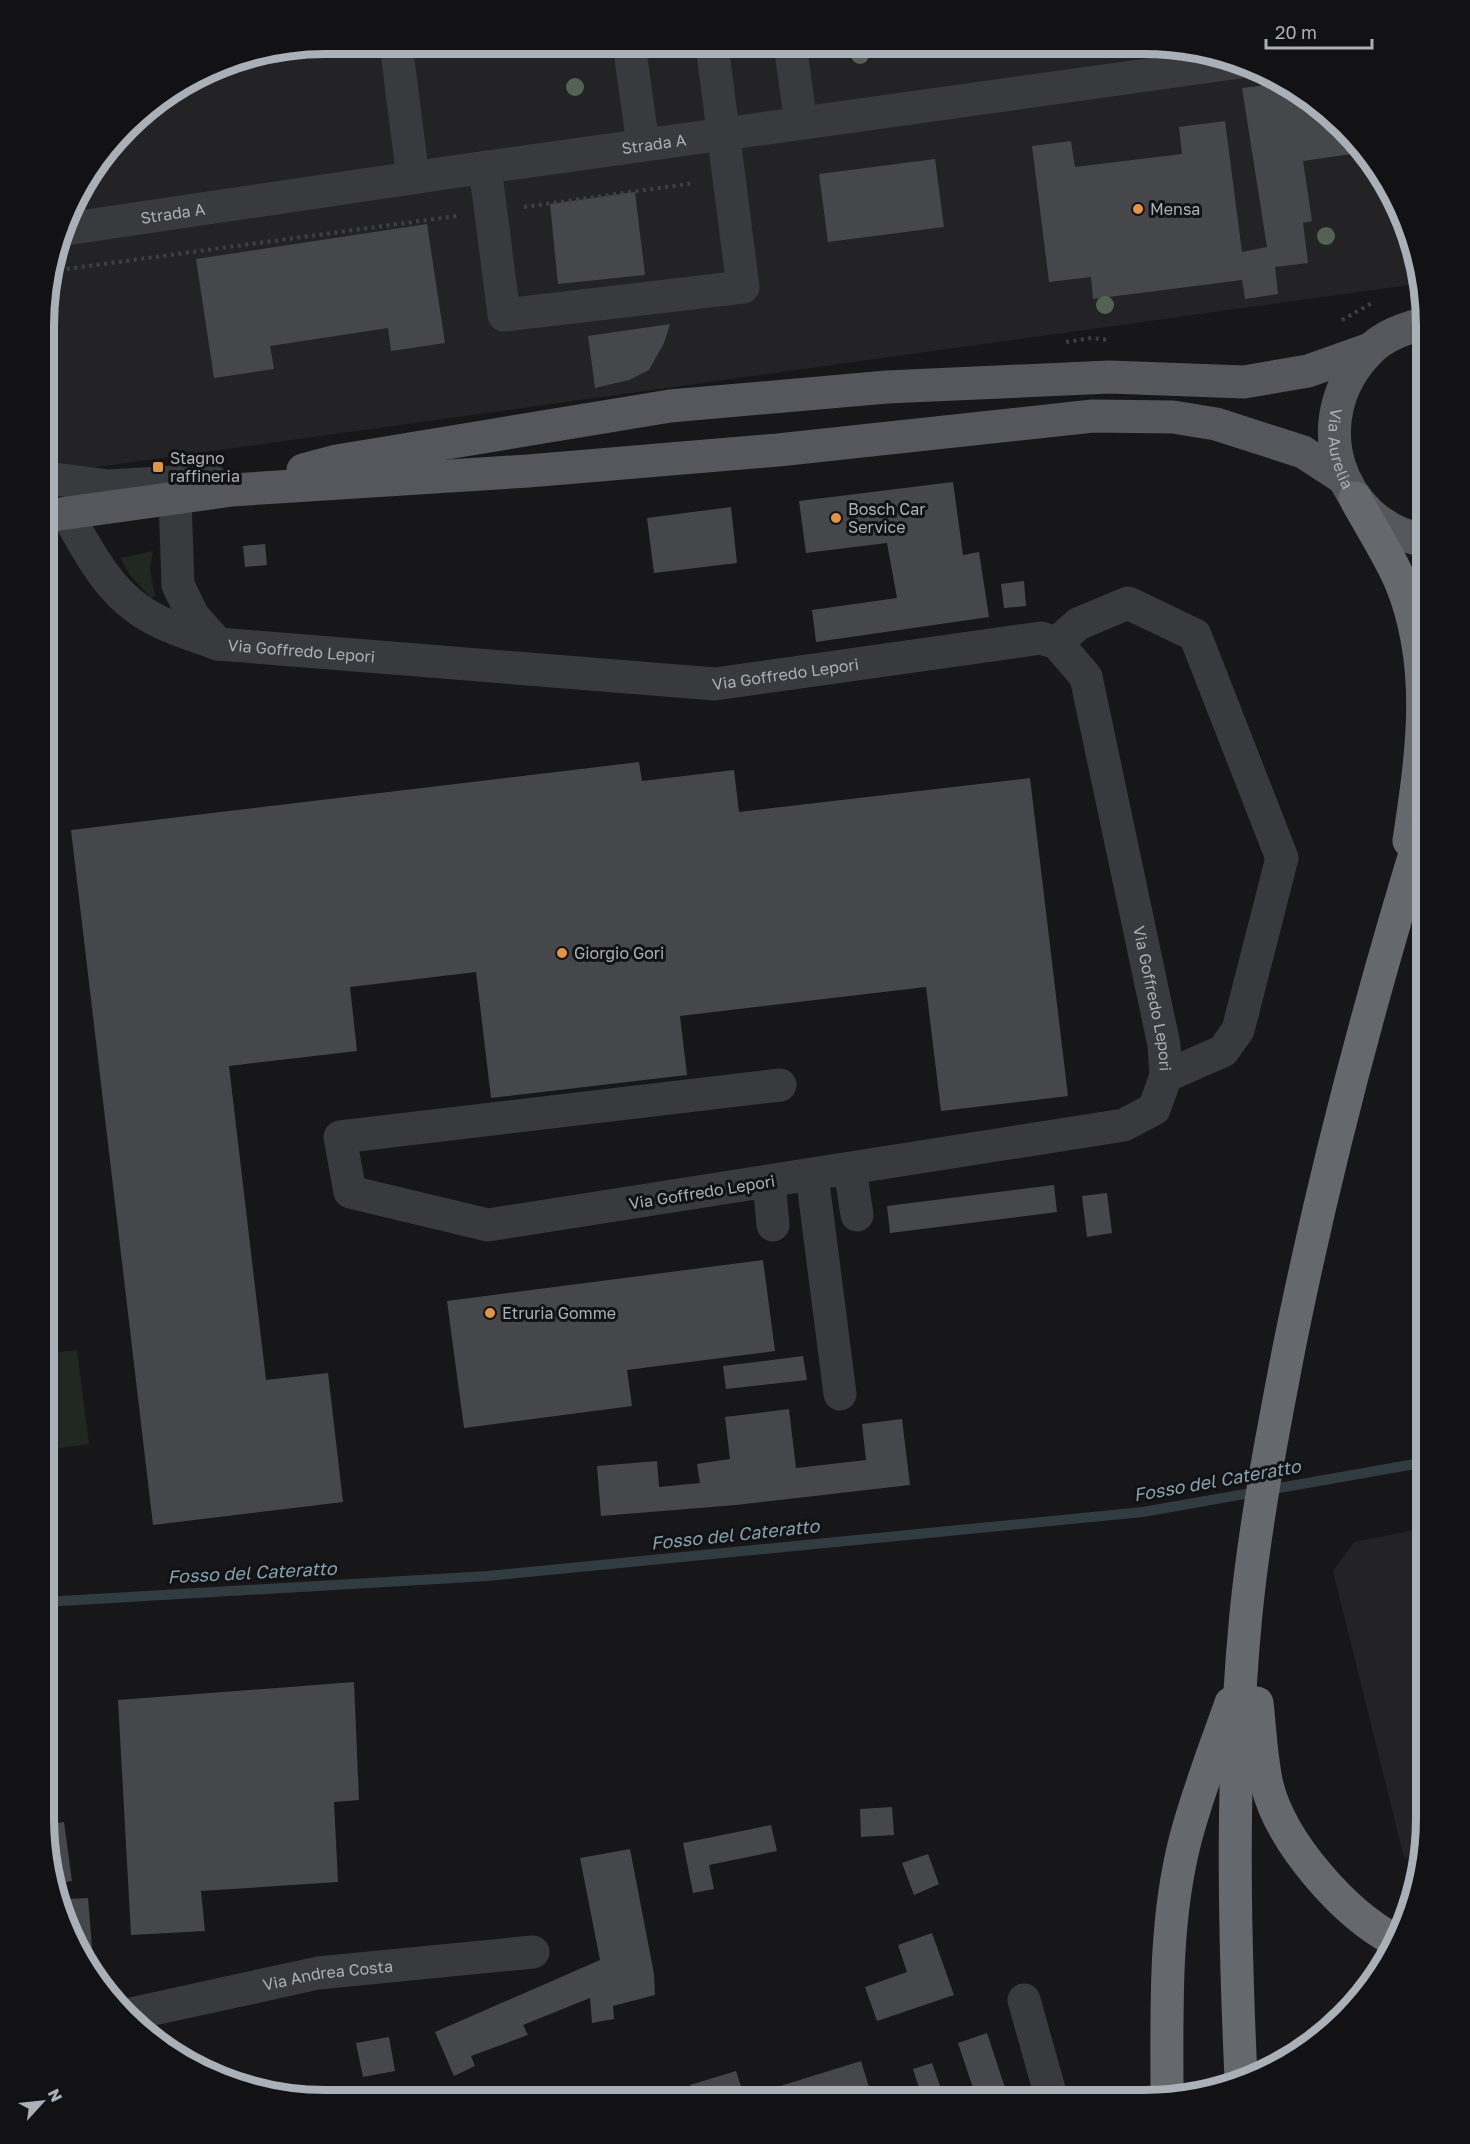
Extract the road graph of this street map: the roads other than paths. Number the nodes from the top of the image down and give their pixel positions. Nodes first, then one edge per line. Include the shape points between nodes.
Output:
1 (397, 54) edge
2 (630, 54) edge
3 (713, 54) edge
4 (791, 54) edge
5 (1220, 65) edge
6 (801, 123) junction
7 (724, 134) junction
8 (643, 145) junction
9 (486, 167) junction
10 (413, 178) junction
11 (73, 228) edge
12 (1416, 326) edge
13 (1370, 349) junction
14 (285, 475) junction
15 (54, 479) edge
16 (1349, 488) junction
17 (232, 490) junction
18 (175, 499) junction
19 (56, 515) edge
20 (1416, 539) edge
21 (1416, 631) edge
22 (1057, 643) junction
23 (218, 644) junction
24 (1416, 787) edge
25 (1416, 850) edge
26 (1400, 902) junction
27 (1166, 1076) junction
28 (780, 1085) dead end
29 (850, 1169) junction
30 (812, 1175) junction
31 (769, 1182) junction
32 (857, 1215) dead end
33 (773, 1226) dead end
34 (840, 1394) dead end
35 (1246, 1615) junction
36 (1241, 1676) junction
37 (1389, 1936) edge
38 (533, 1952) dead end
39 (1024, 2000) dead end
40 (137, 2013) edge
41 (1241, 2072) edge
42 (1167, 2089) edge
43 (1049, 2090) edge

1 - 10 street
2 - 8 street
3 - 7 street
4 - 6 street
5 - 6 street, Strada A
6 - 7 street, Strada A
7 - 8 street, Strada A
7 - 9 street via 743,287 504,315
8 - 9 street, Strada A
9 - 10 street, Strada A
10 - 11 street, Strada A
12 - 13 main road, Via Aurelia via 1399,330
13 - 14 main road via 1308,370 1244,382 1110,377 972,382 670,406 337,461
13 - 16 main road, Via Aurelia via 1347,376 1335,409 1334,444
14 - 15 street via 109,486
14 - 17 main road
16 - 17 main road via 1303,452 1216,424 1173,417 1093,417 778,450
16 - 20 main road, Via Aurelia via 1378,522
16 - 21 highway via 1401,583
17 - 18 main road
18 - 19 main road
18 - 23 street, Via Goffredo Lepori via 178,585 193,616
19 - 23 street, Via Goffredo Lepori via 111,584 138,609 174,629
22 - 23 street, Via Goffredo Lepori via 1041,638 715,684
22 - 27 street, Via Goffredo Lepori via 1086,677 1164,1045
22 - 27 street via 1078,624 1128,603 1195,635 1282,858 1238,1030 1223,1051
24 - 26 highway
25 - 26 highway
26 - 35 highway via 1315,1217 1269,1448
27 - 29 street, Via Goffredo Lepori via 1154,1109 1124,1125
28 - 31 street, Via Goffredo Lepori via 340,1137 350,1192 488,1225
29 - 30 street, Via Goffredo Lepori
29 - 32 street
30 - 31 street, Via Goffredo Lepori
30 - 34 street
31 - 33 street
35 - 36 highway
35 - 37 highway via 1267,1785 1277,1812 1330,1888 1365,1921
36 - 41 highway via 1234,1922
36 - 42 highway via 1188,1831 1175,1894
38 - 40 street, Via Andrea Costa via 318,1973
39 - 43 street

